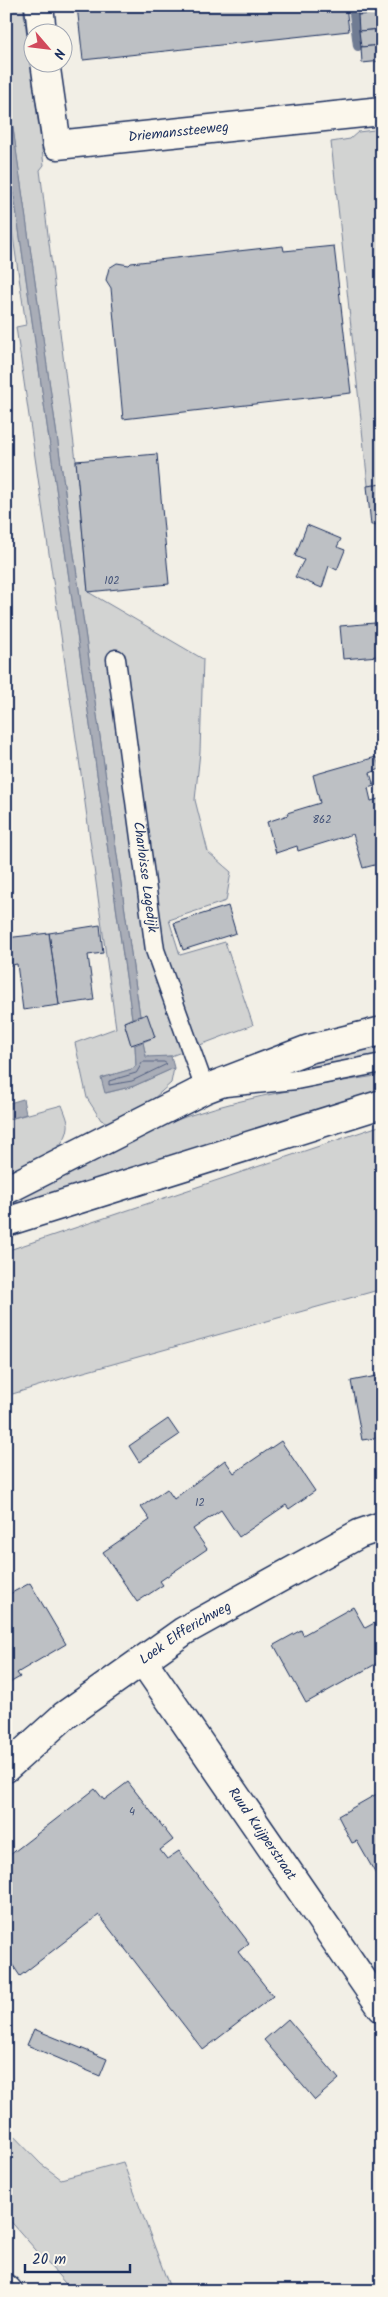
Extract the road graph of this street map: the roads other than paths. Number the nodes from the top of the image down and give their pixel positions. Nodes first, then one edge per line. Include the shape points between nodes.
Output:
1 (39, 6) edge
2 (41, 22) edge
3 (46, 72) edge
4 (382, 112) edge
5 (116, 659) dead end
6 (382, 1030) edge
7 (382, 1063) edge
8 (205, 1089) junction
9 (382, 1104) edge
10 (6, 1190) edge
11 (6, 1222) edge
12 (382, 1526) edge
13 (143, 1661) junction
14 (6, 1768) edge
15 (382, 2008) edge

1 - 2 street
3 - 4 street, Driemanssteeweg via 57,144
5 - 8 lane, Charloisse Lagedijk via 155,950
6 - 8 street via 309,1049
7 - 8 lane via 296,1080
8 - 10 street
9 - 11 street
12 - 13 street, Loek Elfferichweg via 359,1534 184,1631
13 - 14 street, Loek Elfferichweg via 64,1716
13 - 15 street, Ruud Kuijperstraat

